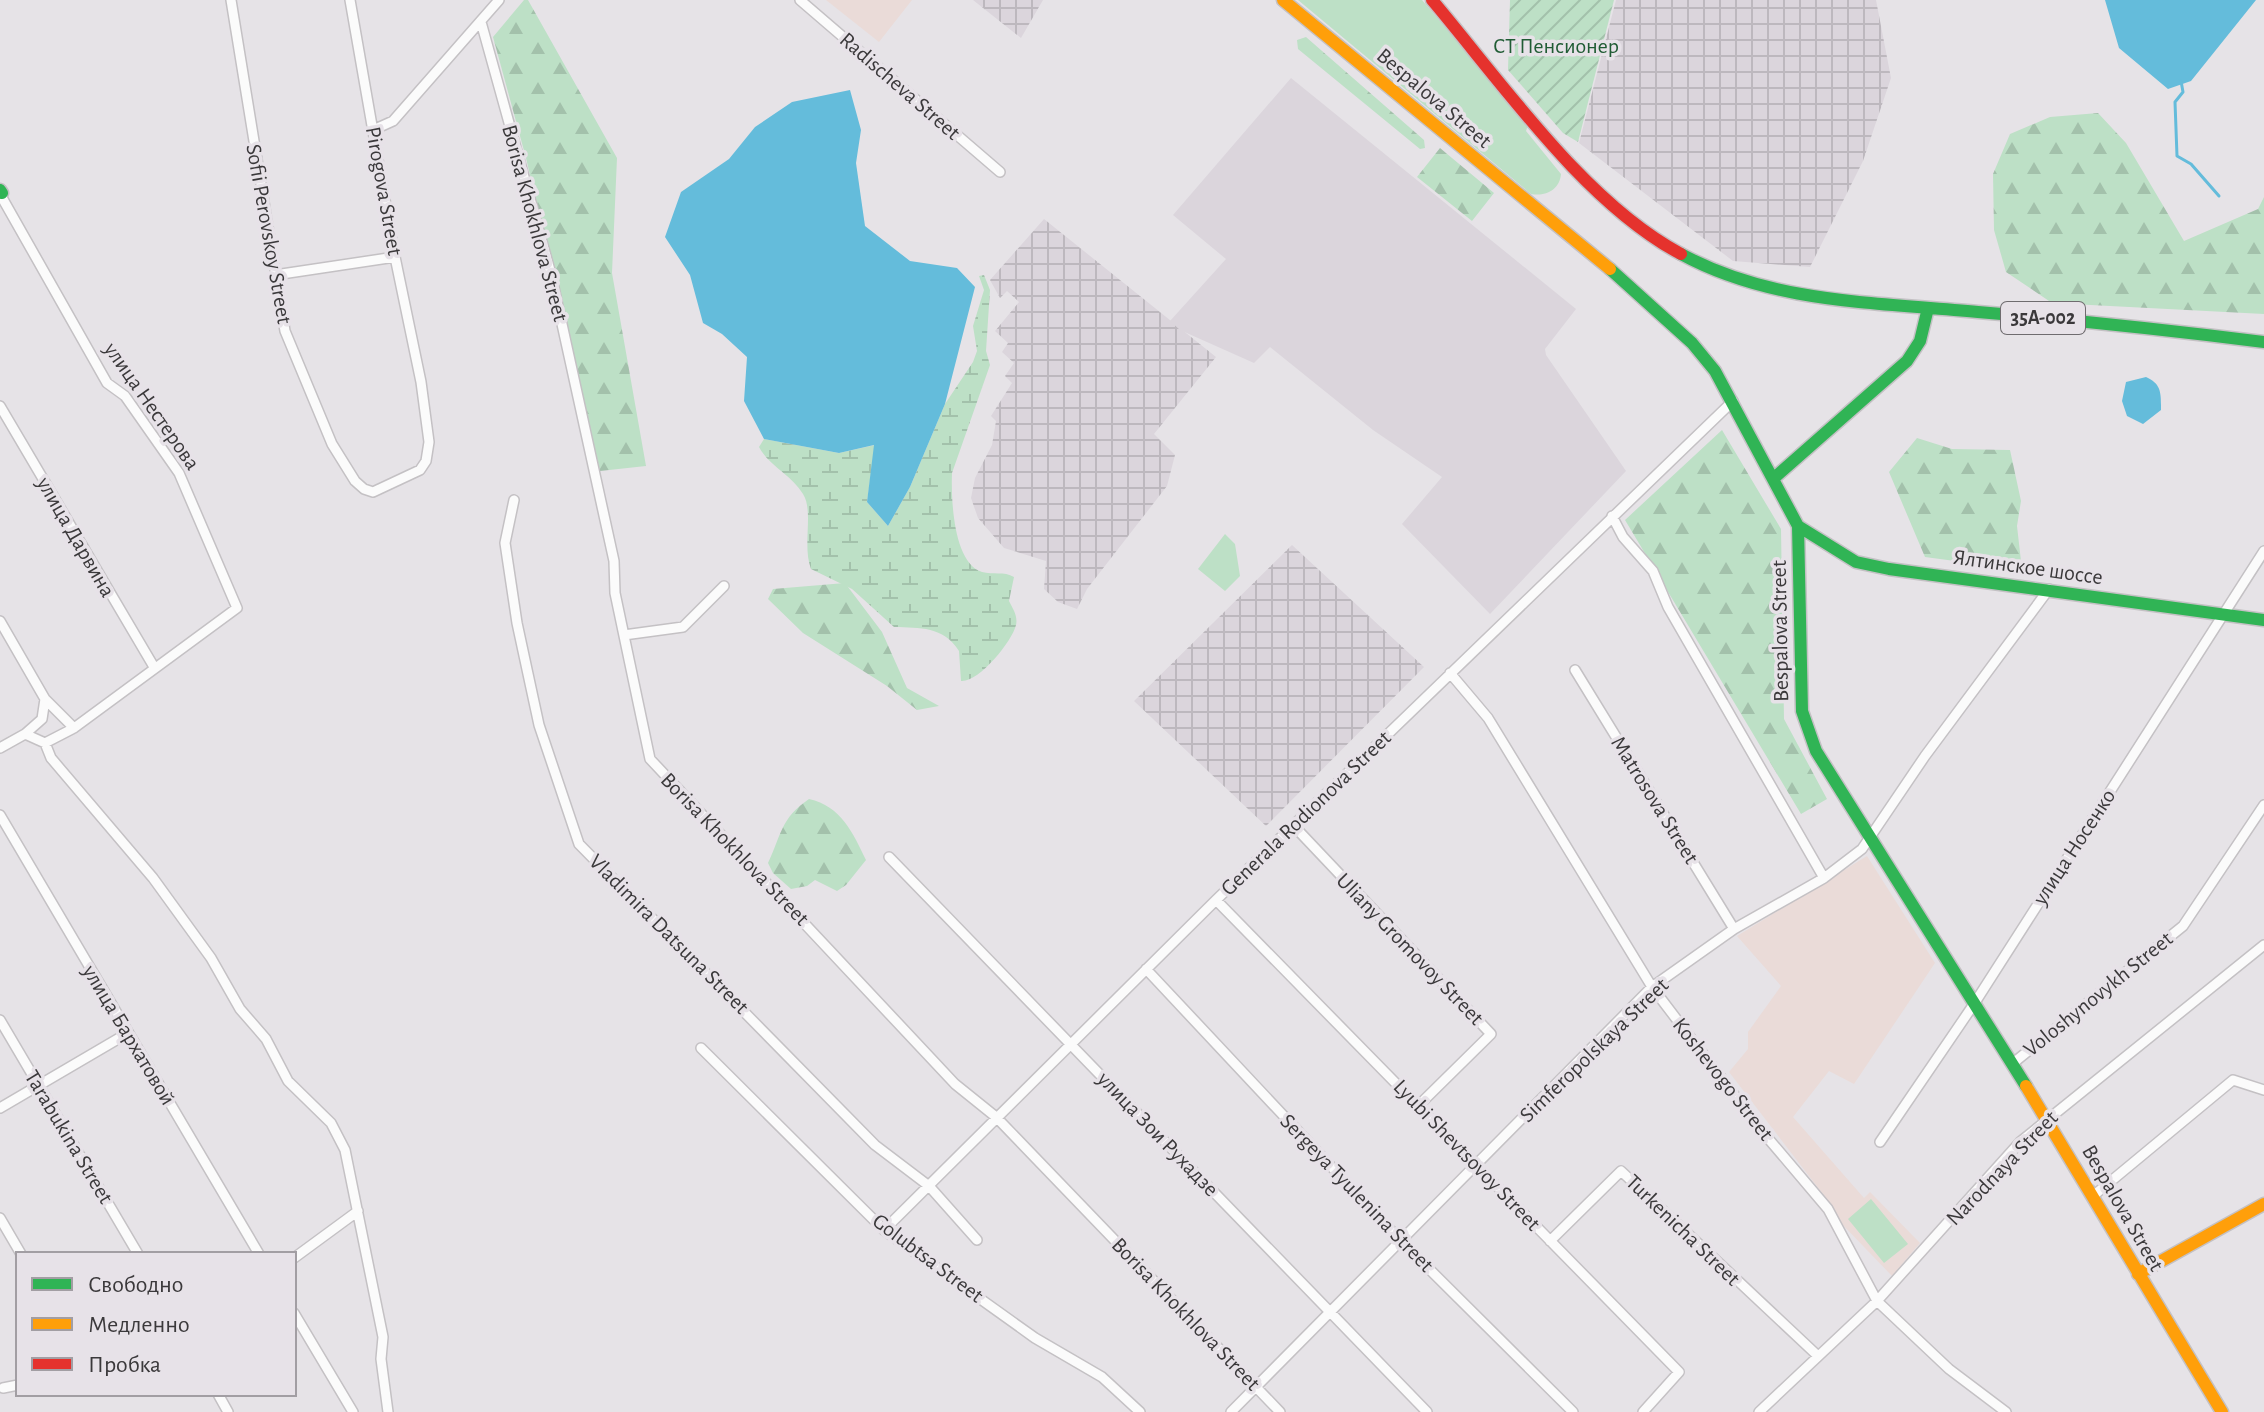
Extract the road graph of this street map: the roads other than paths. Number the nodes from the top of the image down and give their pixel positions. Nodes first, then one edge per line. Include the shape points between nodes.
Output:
1 (231, 0) edge
2 (350, 0) edge
3 (499, 0) edge
4 (800, 0) edge
5 (1283, 0) edge
6 (1432, 0) edge
7 (481, 22) junction
8 (373, 130) junction
9 (1000, 172) dead end
10 (1, 192) edge
11 (395, 257) junction
12 (275, 275) junction
13 (1928, 308) junction
14 (2264, 342) edge
15 (421, 382) joint
16 (1733, 401) junction
17 (0, 406) edge
18 (1773, 479) junction
19 (514, 500) dead end
20 (1612, 516) junction
21 (1798, 526) junction
22 (1823, 541) junction
23 (1798, 551) junction
24 (2264, 551) edge
25 (724, 586) dead end
26 (2049, 589) junction
27 (2224, 615) junction
28 (2264, 620) edge
29 (0, 621) edge
30 (624, 635) junction
31 (154, 667) junction
32 (1575, 670) dead end
33 (1450, 673) junction
34 (45, 699) junction
35 (74, 728) junction
36 (25, 734) junction
37 (45, 743) junction
38 (0, 748) edge
39 (2264, 805) edge
40 (0, 815) edge
41 (1293, 825) junction
42 (1869, 835) junction
43 (889, 857) dead end
44 (1824, 878) junction
45 (1216, 900) junction
46 (1734, 929) junction
47 (2264, 945) edge
48 (1146, 969) junction
49 (1652, 987) junction
50 (1974, 1004) junction
51 (0, 1020) edge
52 (128, 1033) junction
53 (1070, 1045) junction
54 (701, 1048) dead end
55 (2012, 1064) junction
56 (39, 1085) junction
57 (2264, 1090) edge
58 (1419, 1105) junction
59 (0, 1108) edge
60 (996, 1117) junction
61 (2047, 1119) junction
62 (1880, 1142) dead end
63 (1476, 1166) junction
64 (929, 1186) junction
65 (2093, 1196) junction
66 (2264, 1204) edge
67 (358, 1211) junction
68 (0, 1218) edge
69 (884, 1230) junction
70 (977, 1240) dead end
71 (1401, 1241) junction
72 (1550, 1241) junction
73 (20, 1252) edge
74 (137, 1252) edge
75 (258, 1252) edge
76 (296, 1257) edge
77 (2138, 1274) junction
78 (1877, 1301) junction
79 (1331, 1312) junction
80 (296, 1316) edge
81 (1818, 1356) junction
82 (16, 1385) edge
83 (1256, 1387) junction
84 (3, 1388) dead end
85 (353, 1412) edge
86 (388, 1412) edge
87 (1140, 1412) edge
88 (1231, 1412) edge
89 (1280, 1412) edge
90 (1427, 1412) edge
91 (1573, 1412) edge
92 (1643, 1412) edge
93 (1759, 1412) edge
94 (2006, 1412) edge
95 (2222, 1412) edge

1 - 12 street, Sofii Perovskoy Street
2 - 8 street, Pirogova Street
3 - 7 street
4 - 9 street, Radischeva Street
5 - 16 main road, Bespalova Street via 1633,288 1692,343
6 - 13 main road, 35А-002 via 1590,186 1658,242 1695,264 1749,285
7 - 8 street via 393,121
7 - 30 street, Borisa Khokhlova Street via 551,274 614,561
8 - 11 street, Pirogova Street
10 - 31 street, улица Нестерова via 107,383 125,396 179,473 237,608
11 - 12 street
11 - 15 street, Pirogova Street
12 - 15 street, Sofii Perovskoy Street via 285,331 320,421 364,489 381,490 412,476 426,461 429,442
13 - 14 main road, 35А-002
13 - 18 main road via 1920,341 1907,361
16 - 18 main road, Bespalova Street
16 - 20 street, Generala Rodionova Street
17 - 31 street, улица Дарвина
18 - 21 main road, Bespalova Street
19 - 64 street, Vladimira Datsuna Street via 505,543 517,623 539,725 579,844 875,1145
20 - 33 street, Generala Rodionova Street
20 - 44 street via 1653,571 1668,607
21 - 22 main road, Ялтинское шоссе
21 - 23 main road, Bespalova Street
22 - 23 main road via 1807,542
22 - 26 main road, Ялтинское шоссе via 1856,562
23 - 42 main road, Bespalova Street via 1802,711 1816,751
24 - 27 street, улица Носенко
25 - 30 street via 683,627
26 - 27 main road, Ялтинское шоссе
26 - 42 street, Simferopolskaya Street
27 - 28 main road, Ялтинское шоссе
27 - 50 street, улица Носенко
29 - 34 street
30 - 60 street, Borisa Khokhlova Street via 650,759 955,1084
31 - 35 street
32 - 46 street, Matrosova Street
33 - 41 street, Generala Rodionova Street
33 - 49 street, Koshevogo Street via 1488,718
34 - 35 street
34 - 36 street via 42,719
35 - 37 street
36 - 37 street
36 - 38 street
37 - 67 street via 51,758 153,878 211,958 288,1081 339,1133
39 - 55 street, Voloshynovykh Street via 2183,926
40 - 52 street, улица Бархатовой
41 - 45 street, Generala Rodionova Street
41 - 58 street, Uliany Gromovoy Street via 1491,1034
42 - 44 street, Simferopolskaya Street via 1862,849
42 - 50 main road, Bespalova Street
43 - 53 street, улица Зои Рухадзе
44 - 46 street, Simferopolskaya Street
45 - 48 street, Generala Rodionova Street
45 - 58 street, Lyubi Shevtsovoy Street
46 - 49 street, Simferopolskaya Street
47 - 61 street, Narodnaya Street
48 - 53 street, Generala Rodionova Street
48 - 71 street, Sergeya Tyulenina Street
49 - 63 street, Simferopolskaya Street
49 - 78 street, Koshevogo Street via 1828,1209
50 - 55 main road, Bespalova Street
50 - 62 street, улица Носенко
51 - 56 street, Tarabukina Street
52 - 56 street
52 - 75 street, улица Бархатовой
53 - 60 street, Generala Rodionova Street
53 - 79 street, улица Зои Рухадзе
54 - 69 street, Golubtsa Street
55 - 61 main road, Bespalova Street
56 - 59 street
56 - 74 street, Tarabukina Street
57 - 65 street via 2233,1080
58 - 63 street, Lyubi Shevtsovoy Street
60 - 64 street, Generala Rodionova Street
60 - 83 street, Borisa Khokhlova Street
61 - 65 main road, Bespalova Street
61 - 78 street, Narodnaya Street via 2020,1142
63 - 71 street, Simferopolskaya Street
63 - 72 street, Lyubi Shevtsovoy Street
64 - 69 street, Generala Rodionova Street
64 - 70 street, Vladimira Datsuna Street
65 - 77 main road, Bespalova Street
66 - 77 main road
67 - 76 street
67 - 86 street via 383,1337
68 - 73 street
69 - 87 street, Golubtsa Street via 1035,1338 1102,1377
71 - 79 street, Simferopolskaya Street
71 - 91 street, Sergeya Tyulenina Street
72 - 81 street, Turkenicha Street via 1621,1171
72 - 92 street, Lyubi Shevtsovoy Street via 1679,1372
77 - 95 main road, Bespalova Street
78 - 81 street, Narodnaya Street
78 - 94 street, Koshevogo Street via 1949,1369
79 - 83 street, Simferopolskaya Street
79 - 90 street, улица Зои Рухадзе
80 - 85 street
81 - 93 street, Narodnaya Street
82 - 84 street
83 - 88 street, Simferopolskaya Street
83 - 89 street, Borisa Khokhlova Street

